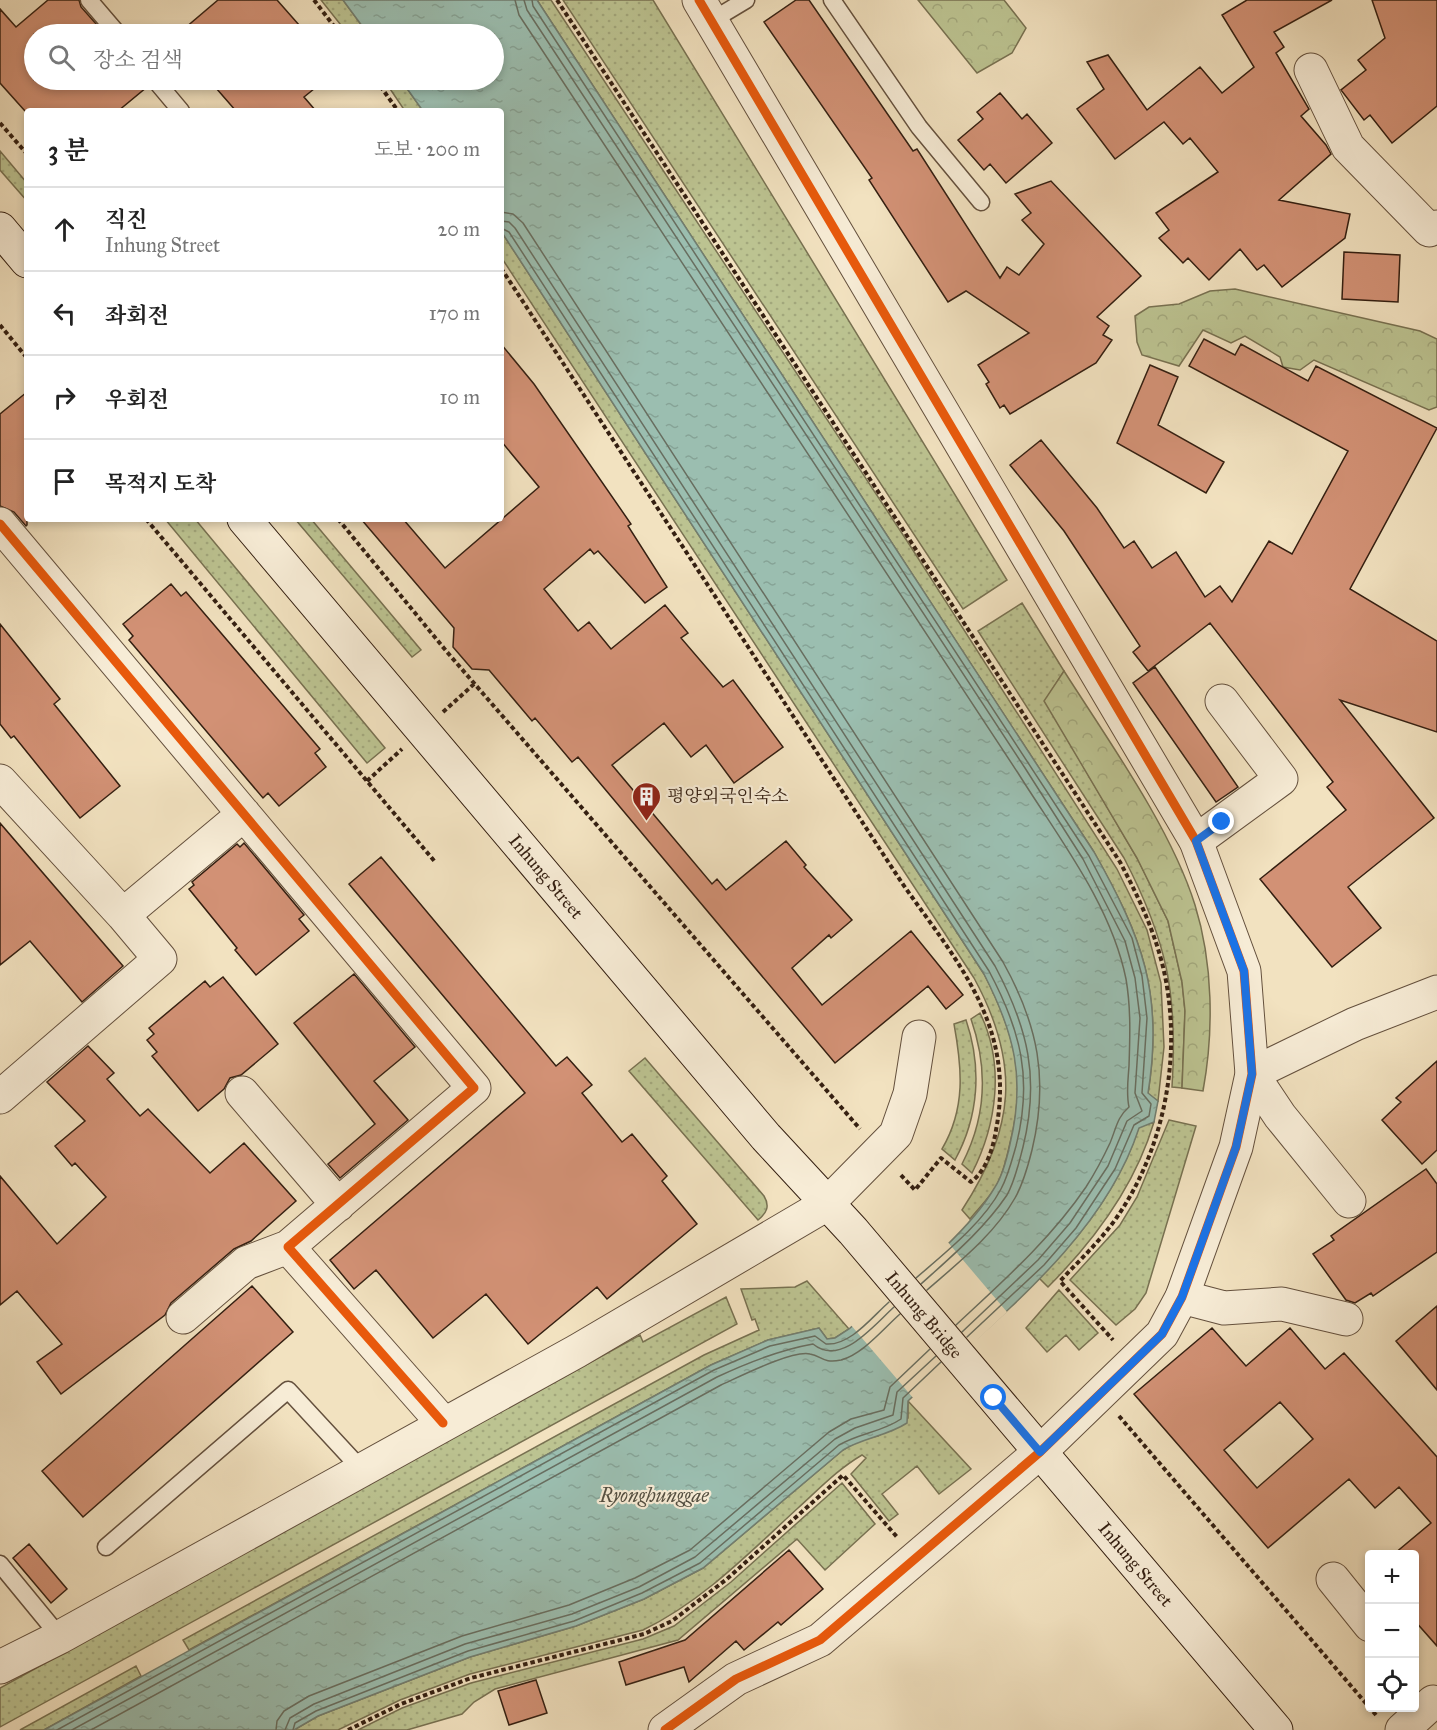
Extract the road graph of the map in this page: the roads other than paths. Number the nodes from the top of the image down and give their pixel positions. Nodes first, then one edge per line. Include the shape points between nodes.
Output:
1 (89, 0) edge
2 (746, 0) edge
3 (832, 0) edge
4 (705, 11) edge
5 (109, 24) edge
6 (1311, 70) dead end
7 (163, 90) edge
8 (178, 108) edge
9 (981, 202) dead end
10 (1437, 226) edge
11 (0, 229) edge
12 (24, 257) edge
13 (247, 522) edge
14 (0, 524) edge
15 (1222, 701) dead end
16 (0, 781) edge
17 (244, 814) junction
18 (1196, 841) junction
19 (123, 915) junction
20 (1437, 992) edge
21 (919, 1037) dead end
22 (1252, 1074) junction
23 (242, 1093) dead end
24 (0, 1096) edge
25 (1349, 1201) dead end
26 (827, 1204) junction
27 (338, 1205) junction
28 (853, 1231) joint
29 (288, 1247) junction
30 (1182, 1297) junction
31 (183, 1317) dead end
32 (1346, 1319) dead end
33 (994, 1398) joint
34 (443, 1423) junction
35 (1040, 1452) junction
36 (361, 1469) junction
37 (106, 1547) dead end
38 (0, 1564) edge
39 (1333, 1579) dead end
40 (1365, 1619) edge
41 (60, 1637) junction
42 (0, 1667) edge
43 (1428, 1696) edge
44 (1391, 1725) edge
45 (665, 1730) edge
46 (1276, 1730) edge

1 - 5 lane
2 - 4 lane
3 - 9 lane via 919,127
4 - 18 street
6 - 10 street via 1348,147 1429,230
7 - 8 lane
11 - 12 street
13 - 26 street, Inhung Street via 766,1137
14 - 17 street
15 - 18 street via 1281,780
16 - 19 street
17 - 19 street
17 - 27 street via 474,1088
18 - 22 street via 1244,971
19 - 24 street via 160,959
20 - 22 street via 1344,1028
21 - 26 street via 910,1094 896,1134
22 - 25 street via 1280,1116
22 - 30 street via 1236,1147
23 - 27 street
26 - 28 street, Inhung Street
26 - 34 street via 577,1351
27 - 29 street
28 - 33 street, Inhung Bridge
29 - 31 street via 246,1263
29 - 34 street
30 - 32 street via 1224,1308 1282,1304
30 - 35 street via 1162,1334
33 - 35 street, Inhung Street
34 - 36 street
35 - 45 street via 820,1640 736,1679
35 - 46 street, Inhung Street
36 - 37 lane via 288,1390
36 - 41 street
38 - 41 lane
39 - 40 street
41 - 42 street
43 - 44 street

